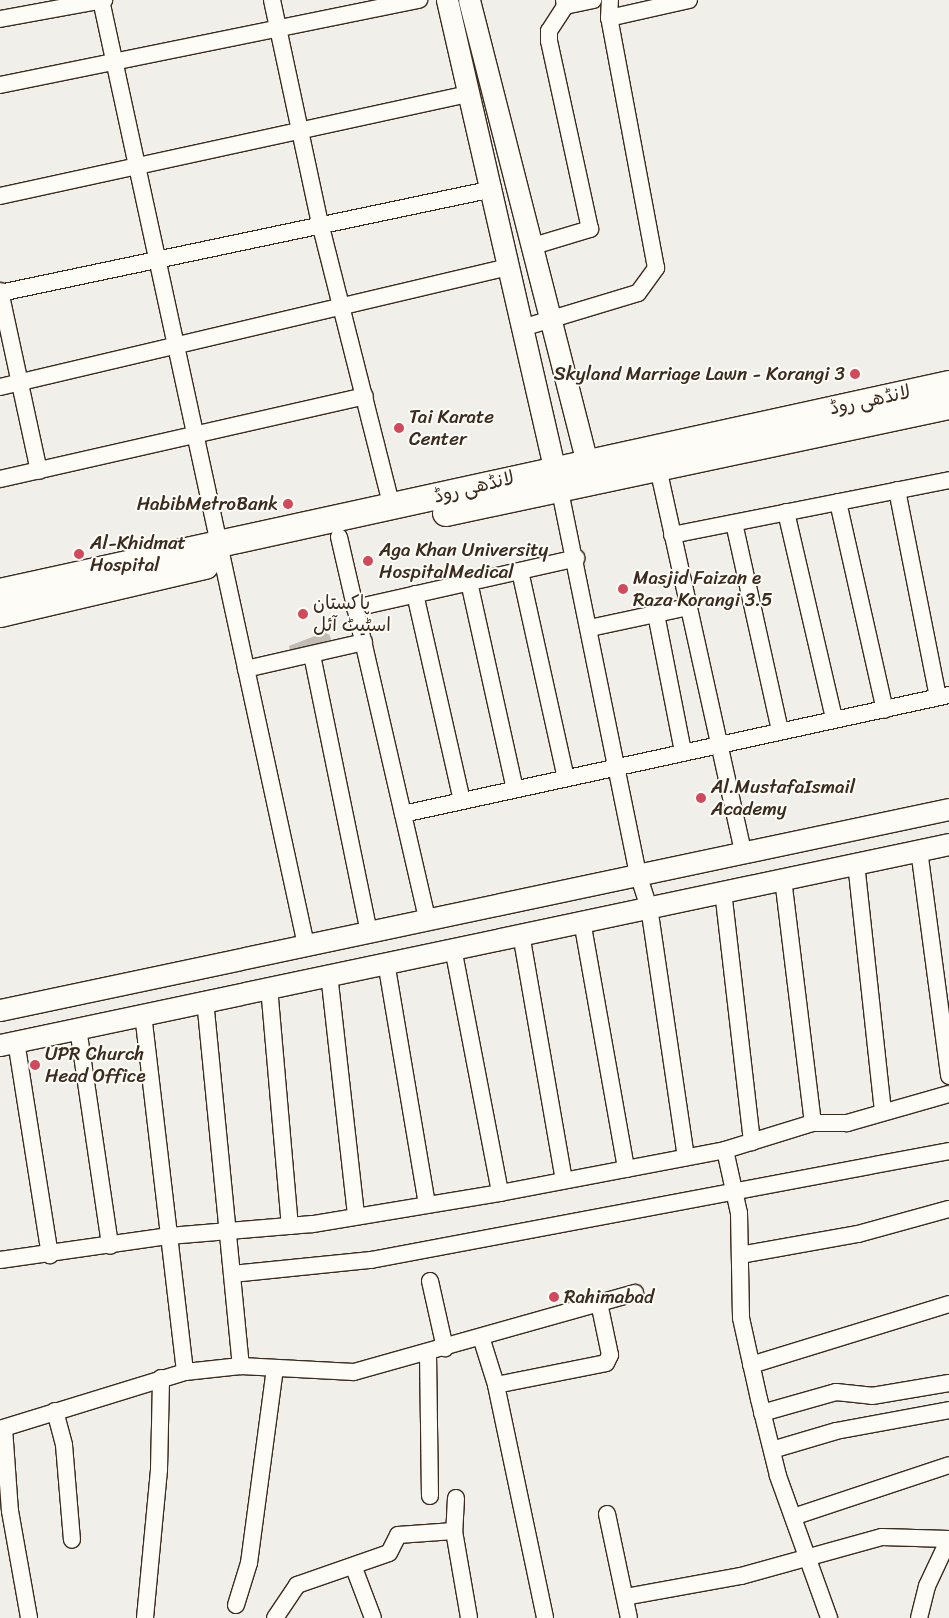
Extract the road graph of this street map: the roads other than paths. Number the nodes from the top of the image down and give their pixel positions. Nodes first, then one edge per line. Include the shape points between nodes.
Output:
1 (102, 0) edge
2 (272, 0) edge
3 (419, 0) edge
4 (447, 0) edge
5 (469, 0) edge
6 (593, 0) edge
7 (610, 0) edge
8 (689, 0) edge
9 (565, 3) edge
10 (609, 18) junction
11 (0, 19) edge
12 (279, 28) junction
13 (115, 62) junction
14 (0, 85) edge
15 (468, 94) junction
16 (300, 131) junction
17 (137, 166) junction
18 (493, 189) junction
19 (0, 196) edge
20 (320, 223) junction
21 (530, 247) junction
22 (158, 261) junction
23 (508, 268) junction
24 (0, 292) edge
25 (344, 306) junction
26 (550, 319) junction
27 (522, 328) junction
28 (176, 345) junction
29 (20, 383) junction
30 (949, 384) edge
31 (0, 387) edge
32 (365, 396) junction
33 (949, 406) edge
34 (195, 433) junction
35 (658, 468) junction
36 (39, 471) junction
37 (589, 471) junction
38 (556, 477) junction
39 (0, 479) edge
40 (948, 484) edge
41 (897, 490) junction
42 (838, 502) junction
43 (392, 508) junction
44 (786, 512) junction
45 (734, 522) junction
46 (672, 535) junction
47 (339, 537) junction
48 (221, 554) junction
49 (576, 558) junction
50 (520, 571) junction
51 (469, 582) junction
52 (0, 592) edge
53 (414, 594) junction
54 (688, 607) junction
55 (355, 608) junction
56 (0, 614) edge
57 (656, 614) junction
58 (590, 628) junction
59 (364, 642) junction
60 (312, 655) junction
61 (246, 669) junction
62 (943, 696) edge
63 (886, 710) junction
64 (834, 719) junction
65 (780, 731) junction
66 (718, 747) junction
67 (683, 752) junction
68 (617, 765) junction
69 (566, 778) junction
70 (515, 789) junction
71 (462, 801) junction
72 (949, 809) edge
73 (403, 814) junction
74 (949, 844) edge
75 (919, 850) junction
76 (743, 852) junction
77 (856, 863) junction
78 (638, 874) junction
79 (783, 879) junction
80 (752, 885) junction
81 (723, 891) junction
82 (649, 907) junction
83 (427, 919) junction
84 (582, 921) junction
85 (378, 930) junction
86 (521, 934) junction
87 (306, 945) junction
88 (453, 948) junction
89 (390, 961) junction
90 (329, 974) junction
91 (269, 987) junction
92 (205, 1000) junction
93 (6, 1009) edge
94 (143, 1014) junction
95 (78, 1028) junction
96 (12, 1042) edge
97 (949, 1076) edge
98 (949, 1094) edge
99 (882, 1112) junction
100 (813, 1123) junction
101 (752, 1142) junction
102 (725, 1150) junction
103 (949, 1151) edge
104 (686, 1158) junction
105 (626, 1169) junction
106 (564, 1180) junction
107 (731, 1188) junction
108 (500, 1193) junction
109 (427, 1204) junction
110 (949, 1209) edge
111 (356, 1215) junction
112 (290, 1226) junction
113 (228, 1230) junction
114 (169, 1236) junction
115 (110, 1246) junction
116 (50, 1255) junction
117 (740, 1255) junction
118 (0, 1260) edge
119 (232, 1274) junction
120 (430, 1281) dead end
121 (635, 1293) dead end
122 (599, 1303) junction
123 (949, 1304) edge
124 (481, 1337) junction
125 (445, 1348) junction
126 (428, 1353) junction
127 (751, 1365) junction
128 (241, 1366) junction
129 (275, 1369) junction
130 (185, 1372) junction
131 (161, 1378) junction
132 (949, 1383) edge
133 (496, 1384) junction
134 (949, 1410) edge
135 (55, 1411) junction
136 (762, 1413) junction
137 (2, 1428) edge
138 (772, 1450) junction
139 (949, 1465) edge
140 (430, 1496) dead end
141 (456, 1498) dead end
142 (607, 1514) dead end
143 (793, 1517) junction
144 (454, 1531) junction
145 (949, 1539) edge
146 (72, 1540) dead end
147 (806, 1556) junction
148 (354, 1568) junction
149 (625, 1597) junction
150 (236, 1605) dead end
151 (28, 1618) edge
152 (145, 1618) edge
153 (275, 1618) edge
154 (373, 1618) edge
155 (469, 1618) edge
156 (545, 1618) edge
157 (629, 1618) edge
158 (829, 1618) edge
159 (919, 1618) edge

1 - 11 street
1 - 13 street
2 - 12 street
3 - 12 street
4 - 15 street
5 - 21 street
6 - 9 street
7 - 10 street
8 - 10 street
9 - 21 street via 549,31 549,41 590,229
10 - 26 street via 656,268 638,293
12 - 13 street
12 - 16 street
13 - 14 street
13 - 17 street
15 - 16 street
15 - 18 street
16 - 17 street
16 - 20 street
17 - 19 street
17 - 22 street
18 - 20 street
18 - 23 street
20 - 22 street
20 - 25 street
21 - 26 street
22 - 24 street
22 - 28 street
23 - 25 street
23 - 27 street
24 - 29 street
25 - 28 street
25 - 32 street
26 - 27 street
26 - 37 street
27 - 38 street
28 - 29 street
28 - 34 street
29 - 31 street
29 - 36 street
30 - 37 main road, لانڈھی روڈ
32 - 34 street
32 - 43 street
33 - 35 main road, لانڈھی روڈ
34 - 36 street
34 - 48 street
35 - 37 main road, لانڈھی روڈ
35 - 46 street
36 - 39 street
37 - 38 main road, لانڈھی روڈ
38 - 43 main road, لانڈھی روڈ
38 - 47 main road, لانڈھی روڈ
38 - 49 street
40 - 41 street
41 - 42 street
41 - 62 street
42 - 44 street
42 - 63 street
43 - 48 main road, لانڈھی روڈ
44 - 45 street
44 - 64 street
45 - 46 street
45 - 65 street
46 - 54 street
47 - 48 main road, لانڈھی روڈ
47 - 55 street
48 - 52 main road, لانڈھی روڈ
48 - 56 main road, لانڈھی روڈ
48 - 61 street
49 - 50 street
49 - 58 street
50 - 51 street
50 - 69 street
51 - 53 street
51 - 70 street
53 - 55 street
53 - 71 street
54 - 57 street
54 - 66 street
55 - 59 street
57 - 58 street
57 - 67 street
58 - 68 street
59 - 60 street
59 - 73 street
60 - 61 street
60 - 85 street
61 - 87 street
62 - 63 street
63 - 64 street
64 - 65 street
65 - 66 street
66 - 67 street
66 - 76 street
67 - 68 street
68 - 69 street
68 - 78 street
69 - 70 street
70 - 71 street
71 - 73 street
72 - 76 street
73 - 83 street
74 - 75 street
75 - 77 street
75 - 97 street
76 - 78 street
76 - 80 street
77 - 79 street
77 - 99 street
78 - 82 street
78 - 83 street
79 - 80 street
79 - 100 street
80 - 81 street
81 - 82 street
81 - 101 street
82 - 84 street
82 - 104 street
83 - 85 street
84 - 86 street
84 - 105 street
85 - 87 street
85 - 89 street
86 - 88 street
86 - 106 street
87 - 93 street
88 - 89 street
88 - 108 street
89 - 90 street
89 - 109 street
90 - 91 street
90 - 111 street
91 - 92 street
91 - 112 street
92 - 94 street
92 - 113 street
93 - 96 street
94 - 95 street
94 - 114 street
95 - 96 street
95 - 115 street
96 - 116 street
98 - 99 street
99 - 100 street via 847,1123
100 - 101 street
101 - 102 street
102 - 104 street
102 - 107 street
103 - 107 street
104 - 105 street
105 - 106 street
106 - 108 street
107 - 117 street via 740,1213
107 - 119 street via 371,1260
108 - 109 street
109 - 111 street
110 - 117 street via 858,1234
111 - 112 street
112 - 113 street
113 - 114 street
113 - 119 street
114 - 115 street
114 - 130 street
115 - 116 street
116 - 118 street
117 - 127 street via 741,1318
119 - 128 street
120 - 125 street
121 - 122 street
122 - 124 street
122 - 133 street via 610,1355 606,1363
123 - 127 street
124 - 125 street
124 - 133 street
125 - 126 street
126 - 129 street via 354,1372
126 - 140 street
127 - 136 street
128 - 129 street
128 - 130 street
129 - 150 street via 249,1562
130 - 131 street
131 - 135 street
131 - 152 street via 159,1469
132 - 136 street via 872,1396 836,1392
133 - 156 street
134 - 138 street via 836,1431
135 - 137 street
135 - 146 street via 64,1445
136 - 138 street
137 - 151 street via 10,1511
138 - 143 street
139 - 143 street
141 - 144 street
142 - 149 street
143 - 147 street
144 - 148 street via 398,1535 389,1553
144 - 155 street
145 - 147 street via 882,1537
145 - 159 street via 927,1586
147 - 149 street via 741,1576
147 - 158 street
148 - 153 street via 297,1585
148 - 154 street
149 - 157 street

